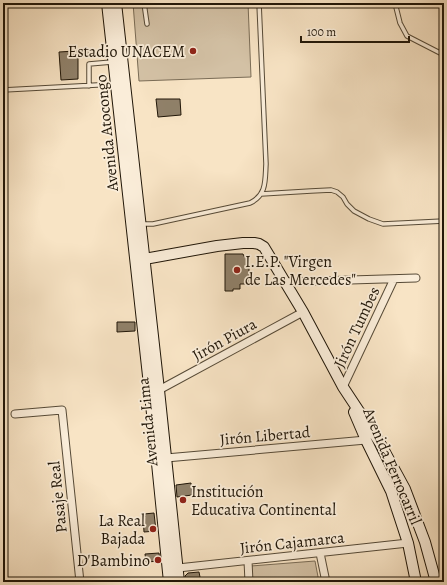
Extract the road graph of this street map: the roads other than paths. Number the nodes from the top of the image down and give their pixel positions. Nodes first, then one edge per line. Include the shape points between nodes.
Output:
1 (106, 3) edge
2 (116, 3) edge
3 (144, 3) edge
4 (259, 3) edge
5 (395, 3) edge
6 (147, 24) dead end
7 (444, 55) edge
8 (118, 62) junction
9 (120, 84) junction
10 (89, 86) junction
11 (3, 90) edge
12 (261, 194) junction
13 (444, 221) edge
14 (135, 223) junction
15 (139, 260) junction
16 (416, 278) dead end
17 (394, 279) junction
18 (285, 282) junction
19 (303, 312) junction
20 (343, 386) junction
21 (159, 390) junction
22 (15, 414) dead end
23 (366, 440) junction
24 (166, 458) junction
25 (408, 543) junction
26 (320, 553) junction
27 (248, 561) junction
28 (178, 568) junction
29 (80, 582) edge
30 (169, 582) edge
31 (179, 582) edge
32 (249, 582) edge
33 (326, 582) edge
34 (416, 582) edge
35 (436, 582) edge

1 - 8 main road, Avenida Atocongo
2 - 8 main road, Avenida Atocongo
3 - 6 lane
4 - 12 lane via 266,164 265,187
5 - 7 lane via 400,23 407,36
8 - 9 main road, Avenida Atocongo
8 - 10 lane via 88,64
9 - 10 lane
9 - 14 main road, Avenida Atocongo
10 - 11 lane
12 - 13 lane via 331,190 343,197 354,211 383,224
12 - 14 lane via 256,201 250,203 153,224
14 - 15 main road, Avenida Atocongo
15 - 18 main road, Avenida Ferrocarril via 217,246 254,243 264,247
15 - 21 main road, Avenida Lima
15 - 30 main road, Avenida Lima via 150,402
16 - 17 street
17 - 18 street
17 - 20 street, Jirón Tumbes
18 - 19 main road, Avenida Ferrocarril
19 - 20 main road, Avenida Ferrocarril
19 - 21 street, Jirón Piura
20 - 23 main road, Avenida Ferrocarril
20 - 35 main road, Avenida Ferrocarril via 380,443 405,489 425,542
21 - 24 main road, Avenida Lima
22 - 29 street, Pasaje Real via 62,410
23 - 24 street, Jirón Libertad
23 - 25 main road, Avenida Ferrocarril via 391,491
24 - 28 main road, Avenida Lima
25 - 26 street, Jirón Cajamarca
25 - 34 main road, Avenida Ferrocarril
26 - 27 street, Jirón Cajamarca
26 - 33 street
27 - 28 street, Jirón Cajamarca
27 - 32 street
28 - 31 main road, Avenida Lima

